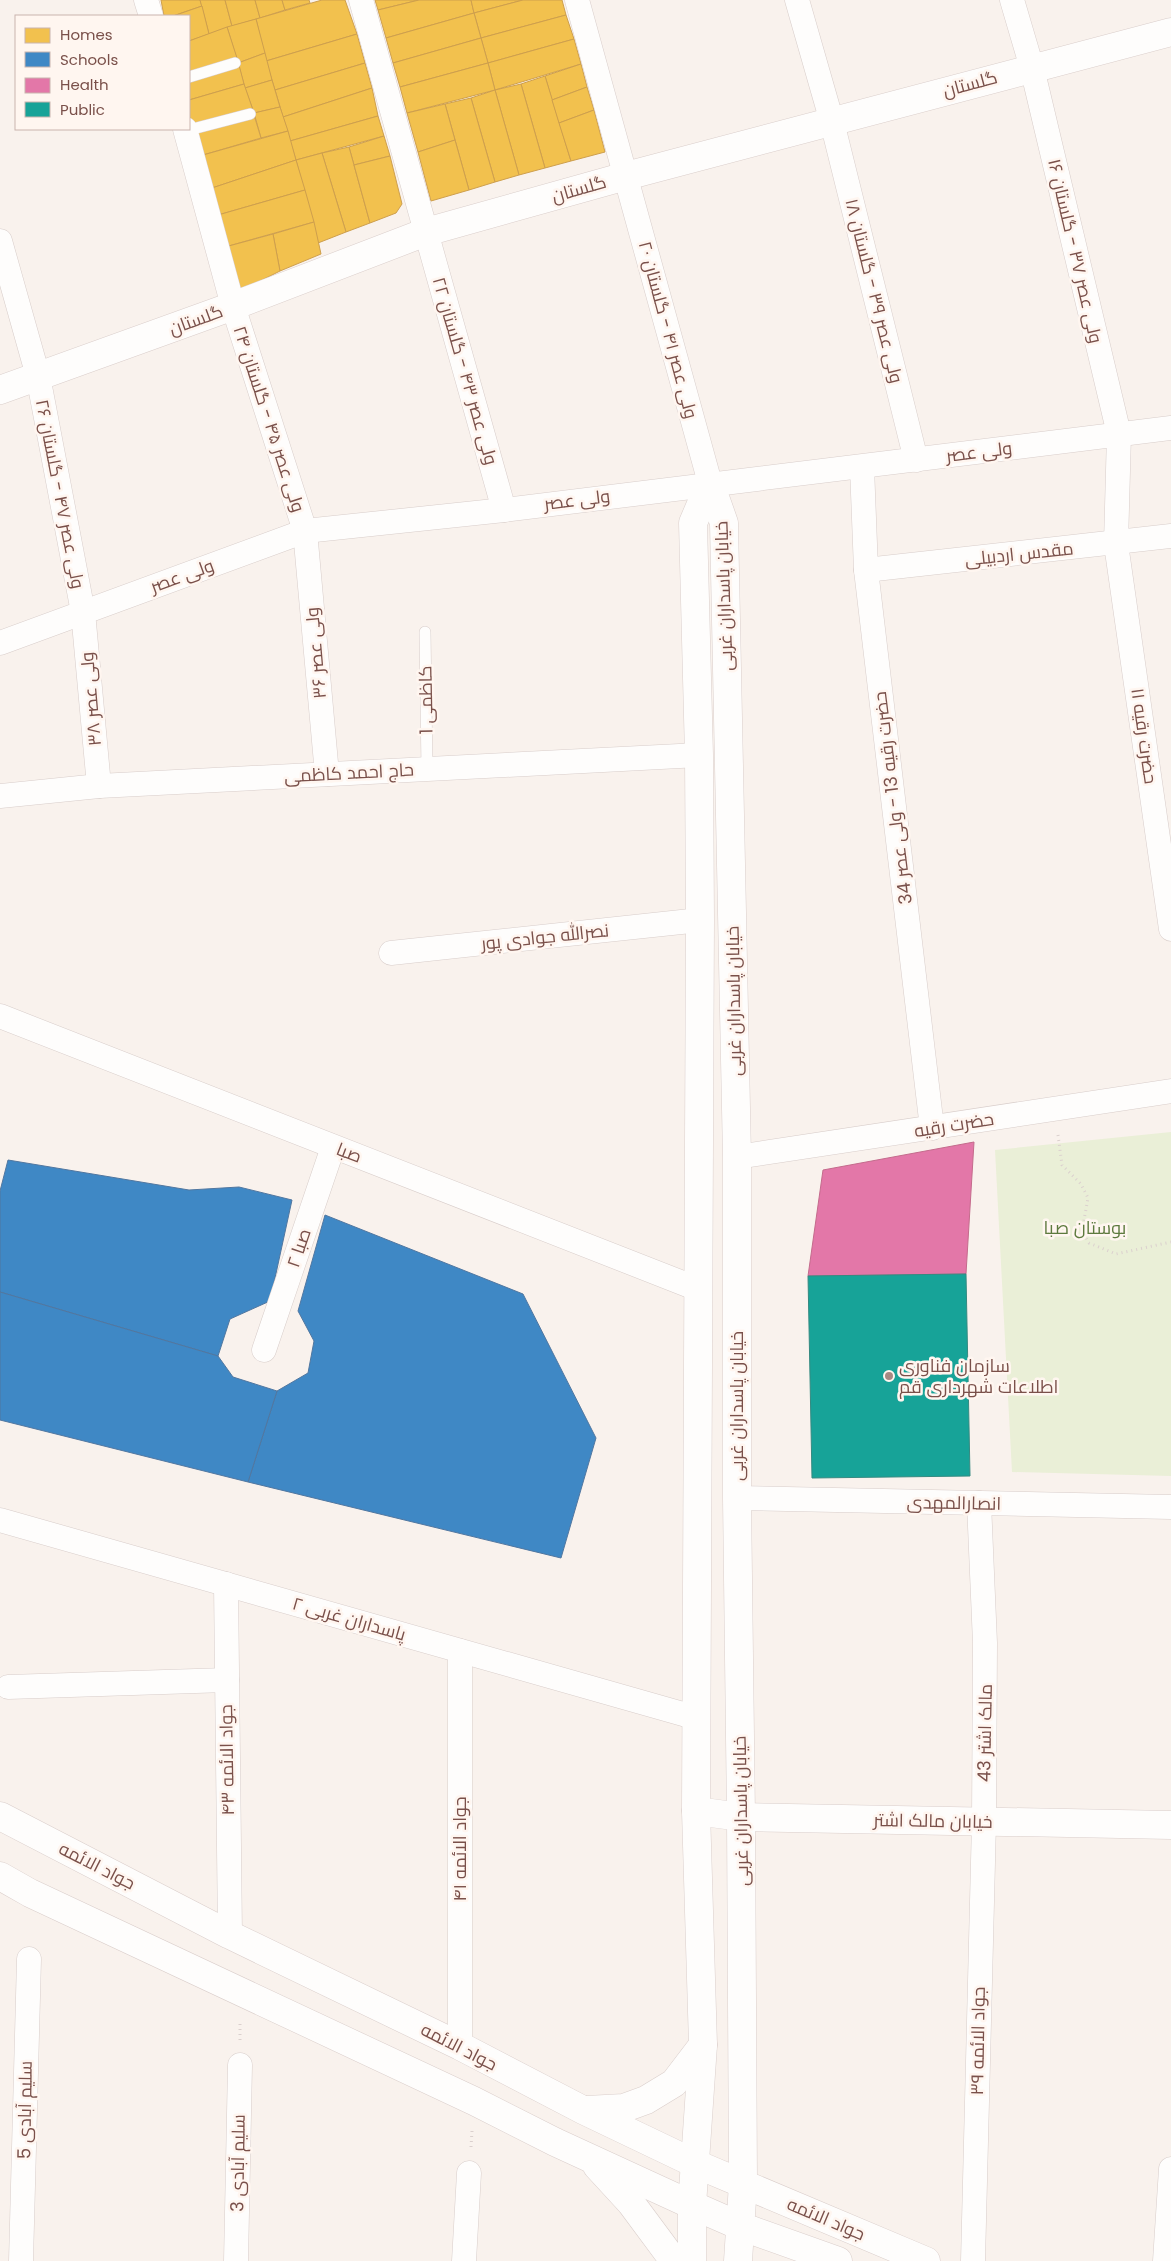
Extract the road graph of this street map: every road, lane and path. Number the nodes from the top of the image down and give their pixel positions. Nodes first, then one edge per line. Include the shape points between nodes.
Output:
1 (146, 0) edge
2 (361, 0) edge
3 (577, 0) edge
4 (797, 0) edge
5 (1012, 0) edge
6 (151, 15) edge
7 (1171, 32) edge
8 (236, 63) dead end
9 (1032, 68) junction
10 (190, 77) edge
11 (250, 114) dead end
12 (832, 122) junction
13 (190, 129) edge
14 (185, 130) edge
15 (626, 176) junction
16 (426, 232) junction
17 (0, 242) edge
18 (233, 306) junction
19 (38, 376) junction
20 (0, 390) edge
21 (1171, 428) edge
22 (1119, 434) junction
23 (916, 460) junction
24 (862, 467) junction
25 (710, 483) junction
26 (504, 510) junction
27 (305, 531) junction
28 (1171, 536) edge
29 (1116, 544) junction
30 (866, 570) junction
31 (83, 612) junction
32 (425, 632) dead end
33 (0, 643) edge
34 (699, 755) junction
35 (427, 768) junction
36 (327, 774) junction
37 (99, 786) junction
38 (0, 796) edge
39 (1165, 840) edge
40 (700, 920) junction
41 (1171, 929) edge
42 (391, 953) dead end
43 (0, 1016) edge
44 (1171, 1092) edge
45 (1054, 1109) junction
46 (932, 1128) junction
47 (333, 1147) junction
48 (737, 1157) junction
49 (1171, 1242) edge
50 (698, 1289) junction
51 (264, 1350) dead end
52 (737, 1498) junction
53 (979, 1503) junction
54 (1171, 1507) edge
55 (0, 1520) edge
56 (226, 1584) junction
57 (460, 1651) junction
58 (226, 1680) junction
59 (8, 1687) dead end
60 (697, 1718) junction
61 (696, 1811) junction
62 (0, 1816) edge
63 (741, 1817) junction
64 (984, 1822) junction
65 (1171, 1825) edge
66 (0, 1876) edge
67 (230, 1935) junction
68 (29, 1959) dead end
69 (240, 1990) junction
70 (703, 2045) junction
71 (460, 2046) junction
72 (240, 2065) joint
73 (474, 2100) junction
74 (583, 2110) junction
75 (589, 2158) junction
76 (696, 2164) junction
77 (1171, 2169) edge
78 (470, 2173) joint
79 (743, 2184) junction
80 (692, 2205) junction
81 (740, 2226) junction
82 (22, 2261) edge
83 (236, 2261) edge
84 (464, 2261) edge
85 (674, 2261) edge
86 (692, 2261) edge
87 (738, 2261) edge
88 (838, 2261) edge
89 (926, 2261) edge
90 (973, 2261) edge
91 (1165, 2261) edge

1 - 6 street
2 - 16 street, ولی عصر ۴۳ - گلستان ۲۲
3 - 15 street, ولی عصر ۴۱ - گلستان ۲۰
4 - 12 street, ولی عصر ۳۹ - گلستان ۱۸
5 - 9 street, ولی عصر ۳۷ - گلستان ۱۶
7 - 9 street, گلستان
8 - 10 lane
9 - 12 street, گلستان
9 - 22 street, ولی عصر ۳۷ - گلستان ۱۶
11 - 13 lane
12 - 15 street, گلستان
12 - 23 street, ولی عصر ۳۹ - گلستان ۱۸
14 - 18 street, ولی عصر ۴۵ - گلستان ۲۴
15 - 16 street, گلستان
15 - 25 street, ولی عصر ۴۱ - گلستان ۲۰
16 - 18 street, گلستان
16 - 26 street, ولی عصر ۴۳ - گلستان ۲۲
17 - 19 street, ولی عصر ۴۷ - گلستان ۲۶
18 - 19 street, گلستان
18 - 27 street, ولی عصر ۴۵ - گلستان ۲۴
19 - 20 street, گلستان
19 - 31 street, ولی عصر ۴۷ - گلستان ۲۶
21 - 22 street, ولی عصر
22 - 23 street, ولی عصر
22 - 29 street, ولی عصر ۳۷ - گلستان ۱۶
23 - 24 street, ولی عصر
24 - 25 street, ولی عصر
24 - 30 street, حضرت رقیه 13 - ولی عصر 34
25 - 26 street, ولی عصر
25 - 34 street, خیابان پاسداران غربی via 693,523
25 - 48 street, خیابان پاسداران غربی via 724,523
26 - 27 street, ولی عصر
27 - 31 street, ولی عصر
27 - 36 street, ولی عصر ۳۶
28 - 29 street, مقدس اردبیلی
29 - 30 street, مقدس اردبیلی
29 - 39 street, حضرت رقیه ۱۱
30 - 46 street, حضرت رقیه 13 - ولی عصر 34
31 - 33 street, ولی عصر
31 - 37 street, ولی عصر ۳۸
32 - 35 lane, کاظمی 1
34 - 35 street, حاج احمد کاظمی
34 - 40 street, خیابان پاسداران غربی
35 - 36 street, حاج احمد کاظمی
36 - 37 street, حاج احمد کاظمی
37 - 38 street, حاج احمد کاظمی
39 - 41 street, حضرت رقیه ۱۱
40 - 42 street, نصرالله جوادی پور
40 - 50 street, خیابان پاسداران غربی
43 - 47 street, صبا
44 - 45 street, حضرت رقیه
45 - 46 street, حضرت رقیه
45 - 49 path via 1062,1164 1081,1184 1088,1198 1082,1231 1089,1244 1116,1254
46 - 48 street, حضرت رقیه
47 - 50 street, صبا
47 - 51 street, صبا ۲
48 - 52 street, خیابان پاسداران غربی
50 - 60 street, خیابان پاسداران غربی
52 - 53 street, انصارالمهدی
52 - 63 street, خیابان پاسداران غربی
53 - 54 street, انصارالمهدی
53 - 64 street, مالک اشتر 43 via 986,1644
55 - 56 street, پاسداران غربی ۲
56 - 57 street, پاسداران غربی ۲
56 - 58 street, جواد الائمه ۴۳
57 - 60 street, پاسداران غربی ۲
57 - 71 street, جواد الائمه ۴۱
58 - 59 street
58 - 67 street, جواد الائمه ۴۳
60 - 61 street, خیابان پاسداران غربی
61 - 63 street, خیابان مالک اشتر
61 - 70 street, خیابان پاسداران غربی
62 - 67 street, جواد الائمه
63 - 64 street, خیابان مالک اشتر
63 - 79 street, خیابان پاسداران غربی
64 - 65 street, خیابان مالک اشتر
64 - 90 street, جواد الائمه ۳۹
66 - 69 street, جواد الائمه
67 - 71 street, جواد الائمه
68 - 82 street, سلیم آبادی 5
69 - 72 path
69 - 73 street, جواد الائمه
70 - 74 street via 674,2083 646,2100 624,2108
70 - 76 street, خیابان پاسداران غربی
71 - 74 street, جواد الائمه
72 - 83 street, سلیم آبادی 3
73 - 75 street, جواد الائمه
73 - 78 path
74 - 76 street, جواد الائمه
75 - 80 street, جواد الائمه
75 - 85 street via 631,2203
76 - 79 street, جواد الائمه
76 - 80 street, خیابان پاسداران غربی
77 - 91 street
78 - 84 street
79 - 81 street, خیابان پاسداران غربی
79 - 89 street, جواد الائمه
80 - 81 street, جواد الائمه
80 - 86 street, خیابان پاسداران غربی
81 - 87 street, خیابان پاسداران غربی
81 - 88 street, جواد الائمه

